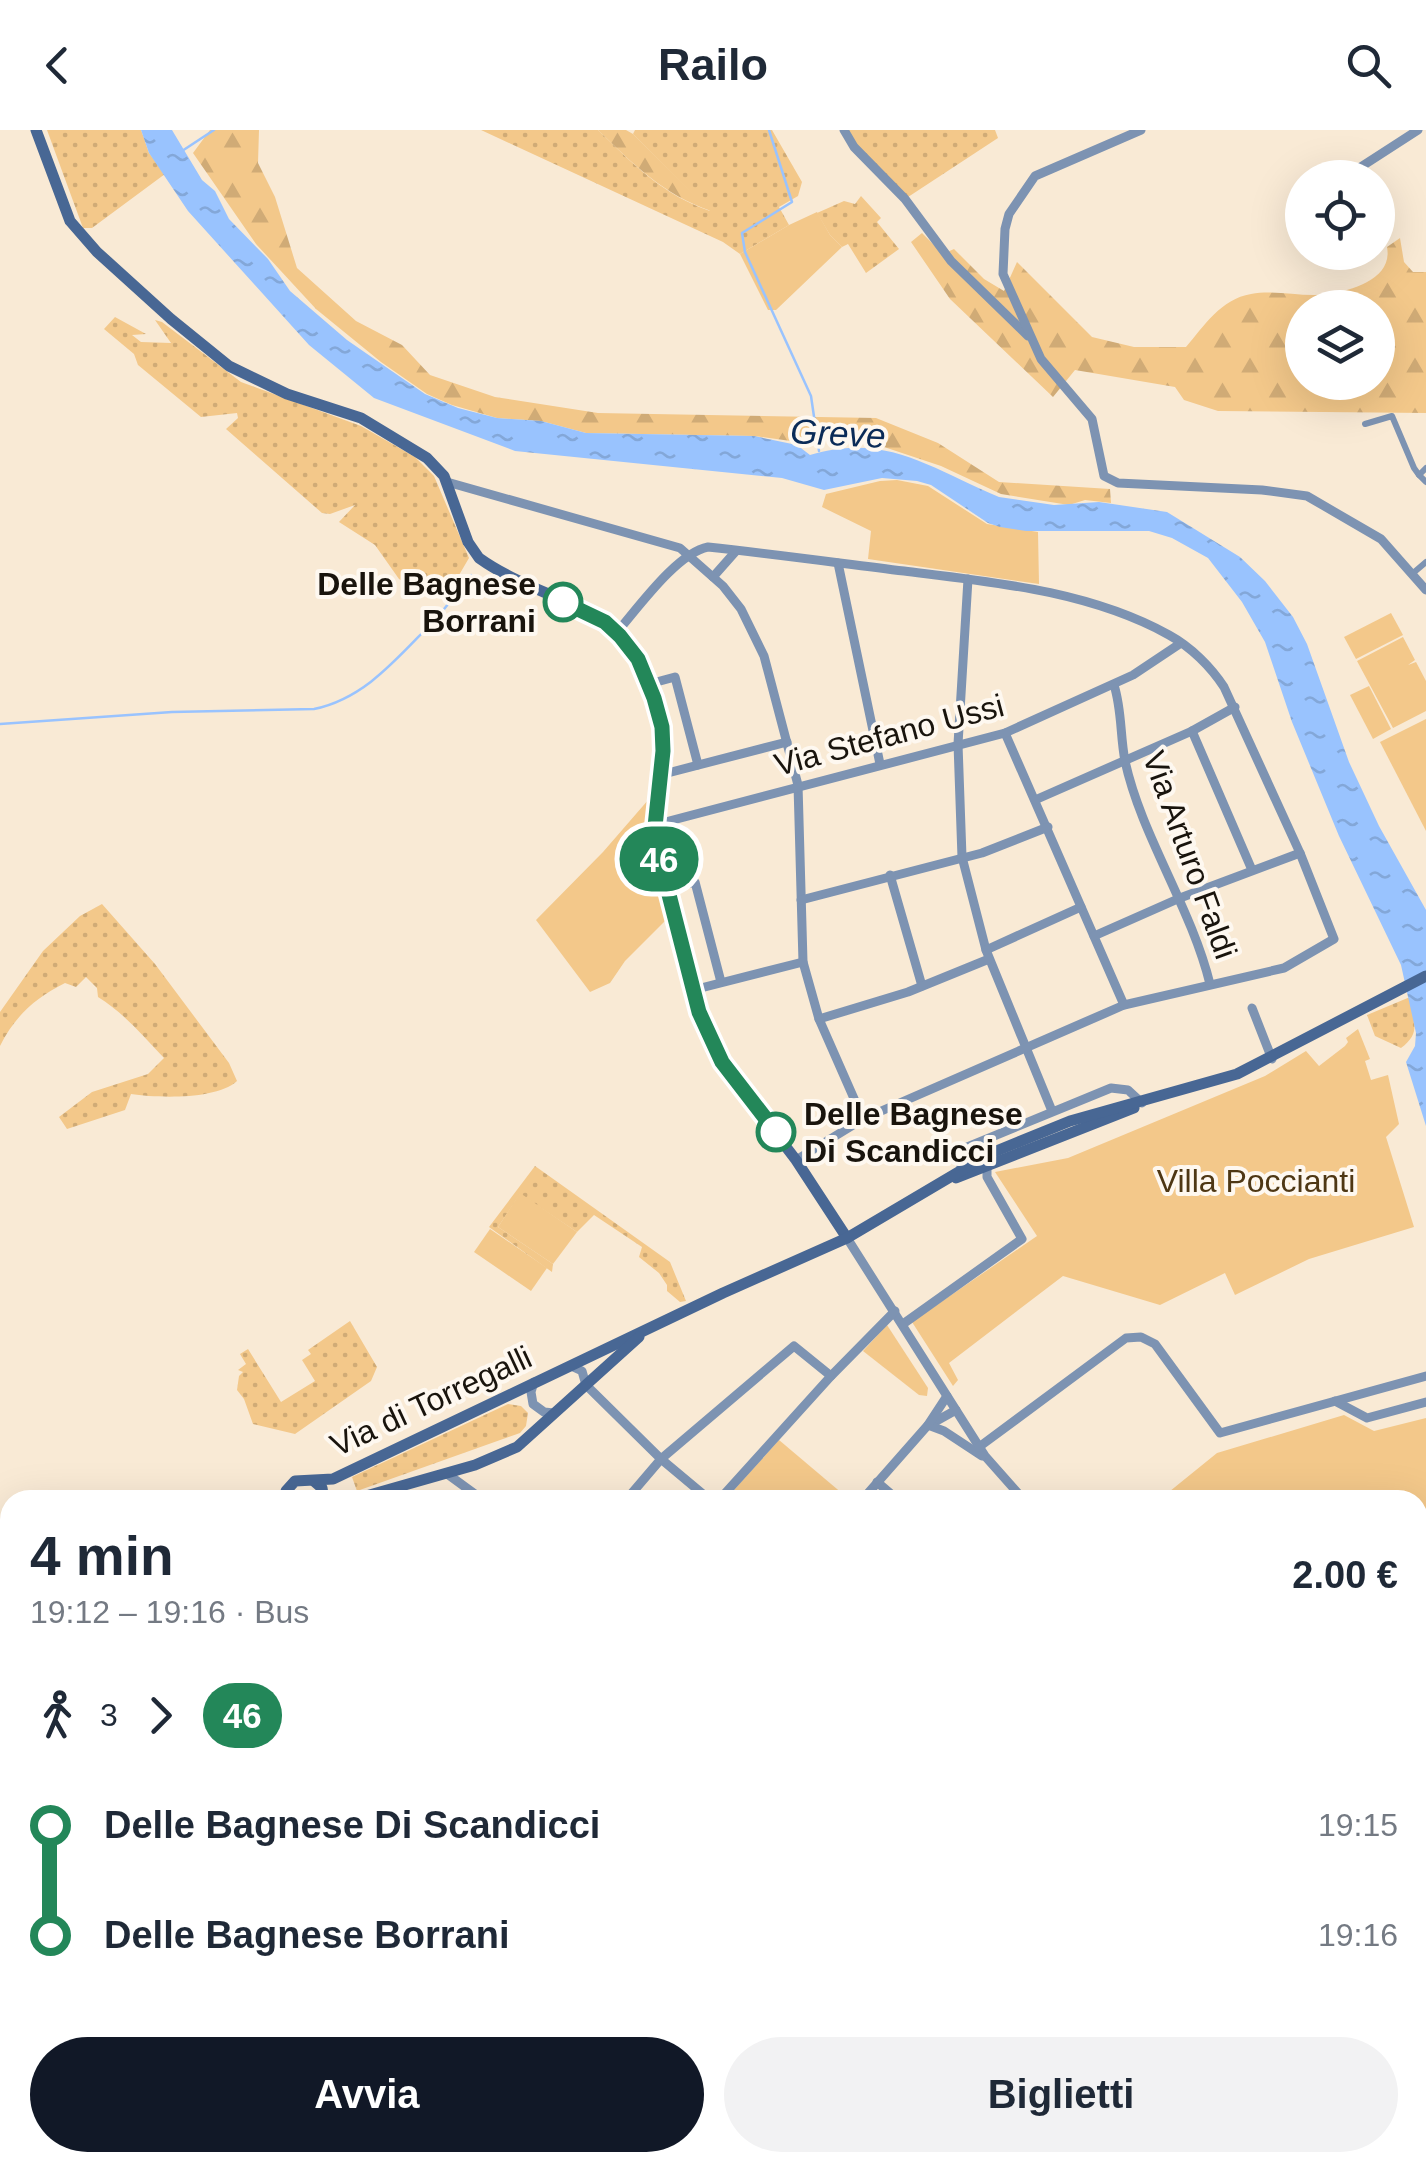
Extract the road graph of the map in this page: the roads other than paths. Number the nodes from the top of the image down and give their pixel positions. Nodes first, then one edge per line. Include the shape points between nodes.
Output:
1 (36, 130) edge
2 (844, 130) edge
3 (1141, 130) edge
4 (1418, 130) edge
5 (1372, 160) edge
6 (1033, 341) junction
7 (1365, 424) dead end
8 (1426, 468) edge
9 (1419, 474) junction
10 (447, 482) junction
11 (1426, 482) edge
12 (736, 551) junction
13 (691, 554) junction
14 (1426, 562) edge
15 (838, 563) junction
16 (1412, 574) junction
17 (713, 577) junction
18 (968, 579) junction
19 (1426, 590) edge
20 (617, 632) junction
21 (1181, 643) junction
22 (648, 684) junction
23 (1114, 684) junction
24 (1235, 708) junction
25 (1192, 732) junction
26 (1006, 733) junction
27 (787, 742) junction
28 (958, 744) junction
29 (1125, 760) junction
30 (880, 764) junction
31 (698, 766) junction
32 (660, 775) junction
33 (798, 785) junction
34 (1035, 800) junction
35 (654, 825) junction
36 (1048, 827) junction
37 (1300, 853) junction
38 (962, 857) junction
39 (1252, 870) junction
40 (890, 875) junction
41 (667, 889) junction
42 (1180, 898) junction
43 (801, 900) junction
44 (1082, 908) junction
45 (1094, 936) junction
46 (987, 954) junction
47 (803, 962) junction
48 (1426, 976) edge
49 (721, 982) junction
50 (1210, 984) junction
51 (922, 986) junction
52 (694, 990) junction
53 (1124, 1005) junction
54 (1252, 1008) dead end
55 (819, 1020) junction
56 (1025, 1046) junction
57 (1272, 1059) junction
58 (1142, 1104) junction
59 (1052, 1110) junction
60 (862, 1119) junction
61 (1005, 1132) junction
62 (1015, 1149) junction
63 (796, 1160) junction
64 (987, 1165) junction
65 (961, 1168) junction
66 (930, 1189) junction
67 (847, 1238) junction
68 (894, 1311) junction
69 (903, 1324) junction
70 (650, 1328) junction
71 (570, 1366) junction
72 (831, 1376) junction
73 (1426, 1376) edge
74 (534, 1382) junction
75 (586, 1385) junction
76 (947, 1396) junction
77 (1336, 1401) junction
78 (1426, 1402) edge
79 (956, 1410) junction
80 (555, 1412) junction
81 (928, 1425) junction
82 (979, 1447) junction
83 (661, 1459) junction
84 (990, 1462) junction
85 (446, 1474) junction
86 (314, 1482) junction
87 (877, 1482) junction
88 (289, 1490) edge
89 (322, 1490) edge
90 (388, 1490) edge
91 (469, 1490) edge
92 (635, 1490) edge
93 (698, 1490) edge
94 (728, 1490) edge
95 (870, 1490) edge
96 (886, 1490) edge
97 (1015, 1490) edge

1 - 10 main road via 74,228 159,309 242,374 392,434 437,466
2 - 6 street via 951,261
3 - 6 street via 1036,176 1009,214 1003,274
4 - 5 street
6 - 16 street via 1051,375 1092,419 1109,481 1307,496 1376,535
7 - 9 street via 1392,416
8 - 9 street
9 - 11 street
10 - 13 street
10 - 20 main road via 479,558
12 - 13 street via 708,547
12 - 15 street
12 - 17 street
13 - 17 street
13 - 20 street
14 - 16 street
15 - 18 street
15 - 30 street
16 - 19 street
17 - 27 street via 740,609 764,656
18 - 21 street via 1094,605
18 - 28 street
20 - 22 main road
21 - 23 street, Via Stefano Ussi
21 - 24 street via 1211,670
22 - 31 street via 675,677
22 - 32 main road via 662,727
23 - 26 street, Via Stefano Ussi
23 - 29 street, Via Arturo Faldi
24 - 25 street
24 - 37 street
25 - 29 street
25 - 39 street
26 - 28 street, Via Stefano Ussi
26 - 34 street
27 - 31 street
27 - 33 street
28 - 30 street, Via Stefano Ussi
28 - 38 street
29 - 34 street
29 - 42 street, Via Arturo Faldi
30 - 33 street, Via Stefano Ussi
31 - 32 street
32 - 35 main road
33 - 35 street, Via Stefano Ussi
33 - 43 street
34 - 36 street
35 - 41 main road
36 - 38 street
36 - 44 street
37 - 39 street
37 - 50 street via 1334,939 1284,968
38 - 40 street
38 - 46 street
39 - 42 street
40 - 43 street
40 - 51 street
41 - 49 street via 695,882
41 - 52 main road
42 - 45 street
42 - 50 street, Via Arturo Faldi
43 - 47 street
44 - 45 street
44 - 46 street
45 - 53 street
46 - 51 street
46 - 56 street
47 - 49 street
47 - 55 street
48 - 57 main road
49 - 52 street
50 - 53 street
51 - 55 street
52 - 63 main road via 722,1062
53 - 56 street
54 - 57 street
55 - 60 street
56 - 59 street
56 - 60 street
57 - 58 main road
58 - 59 street via 1115,1088
58 - 62 main road via 1087,1116
59 - 61 street
60 - 63 street
61 - 62 street
61 - 65 street via 960,1150
62 - 64 main road
62 - 65 main road
63 - 67 main road
64 - 66 main road
64 - 69 street via 987,1177 1022,1239
65 - 66 main road
66 - 67 main road, Via di Torregalli
67 - 68 street
67 - 70 main road, Via di Torregalli
68 - 69 street
68 - 72 street
69 - 76 street
70 - 71 main road, Via di Torregalli
70 - 75 main road, Via di Torregalli
71 - 74 main road, Via di Torregalli
71 - 75 street, Via di Torregalli via 582,1371
72 - 83 street via 794,1346
72 - 94 street
73 - 77 street
74 - 80 street via 534,1406
74 - 86 main road, Via di Torregalli
75 - 80 main road
75 - 83 street
76 - 79 street
76 - 81 street
77 - 78 street via 1367,1418
77 - 82 street via 1220,1432 1155,1344 1126,1338
79 - 81 street
79 - 82 street
80 - 85 main road via 518,1447
81 - 84 street
81 - 87 street
82 - 84 street
83 - 92 street
83 - 93 street
84 - 97 street
85 - 90 main road
85 - 91 street
86 - 88 main road, Via di Torregalli via 298,1480
86 - 89 main road
87 - 95 street
87 - 96 street

